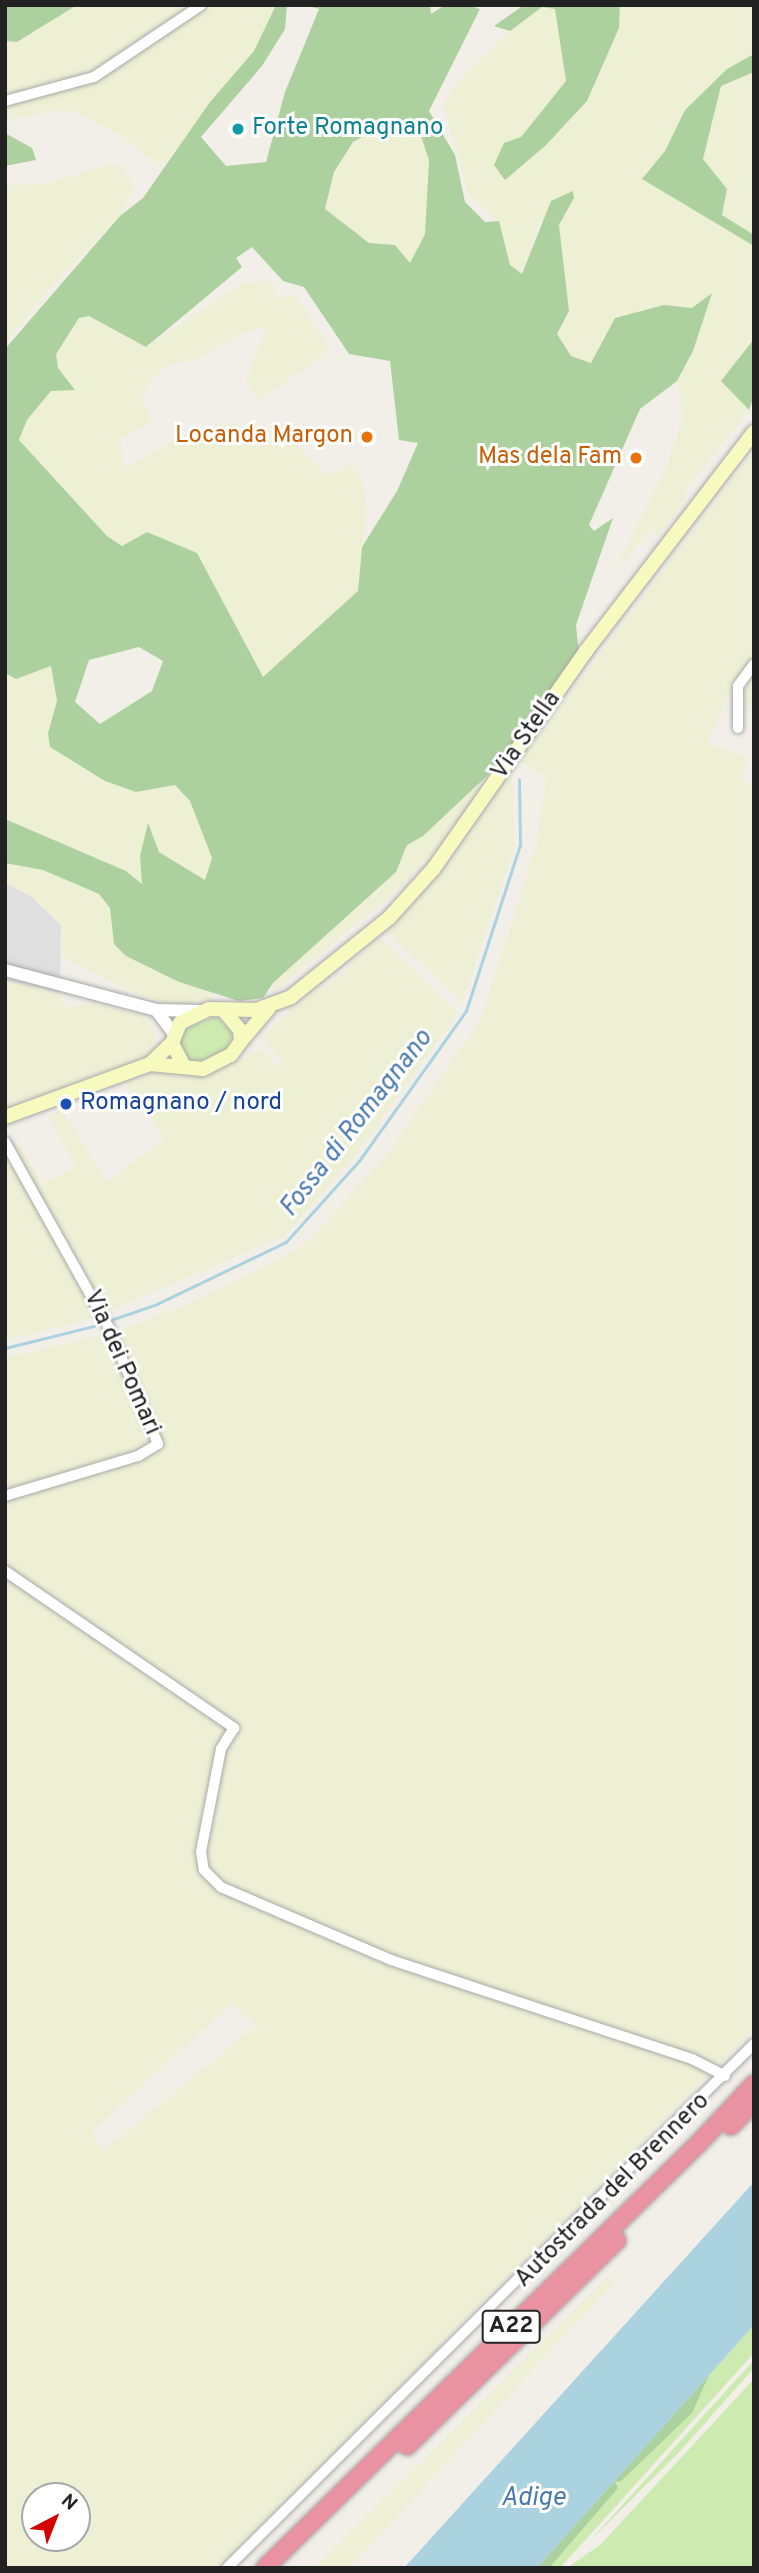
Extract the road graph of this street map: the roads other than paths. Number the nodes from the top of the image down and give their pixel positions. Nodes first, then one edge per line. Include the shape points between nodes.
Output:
1 (201, 5) edge
2 (5, 101) edge
3 (754, 432) edge
4 (754, 664) edge
5 (738, 727) dead end
6 (5, 970) edge
7 (269, 1008) junction
8 (156, 1010) junction
9 (224, 1011) junction
10 (200, 1012) junction
11 (173, 1038) junction
12 (241, 1041) junction
13 (150, 1064) junction
14 (184, 1066) junction
15 (5, 1117) edge
16 (5, 1142) edge
17 (5, 1496) edge
18 (5, 1571) edge
19 (754, 2044) edge
20 (725, 2076) junction
21 (754, 2084) edge
22 (754, 2102) edge
23 (227, 2568) edge
24 (265, 2568) edge
25 (281, 2568) edge

1 - 2 street via 94,76
3 - 7 main road, Via Stella via 586,651 434,868 363,942 292,997
4 - 5 street via 738,686
6 - 8 street
7 - 9 main road, Via Stella
7 - 12 main road, Via Stella
8 - 10 street
8 - 11 street
9 - 10 main road
9 - 12 main road via 236,1022
10 - 11 main road via 180,1023
11 - 13 main road
11 - 14 main road
12 - 14 main road via 237,1051 218,1063 203,1069
13 - 14 main road
13 - 15 main road
16 - 17 street, Via dei Pomari via 102,1314 158,1444 138,1456
18 - 20 street via 234,1728 221,1749 201,1852 204,1870 221,1887 391,1960 692,2059
19 - 20 street
20 - 23 street
21 - 24 highway, Autostrada del Brennero / A22
22 - 25 highway, Autostrada del Brennero / A22

